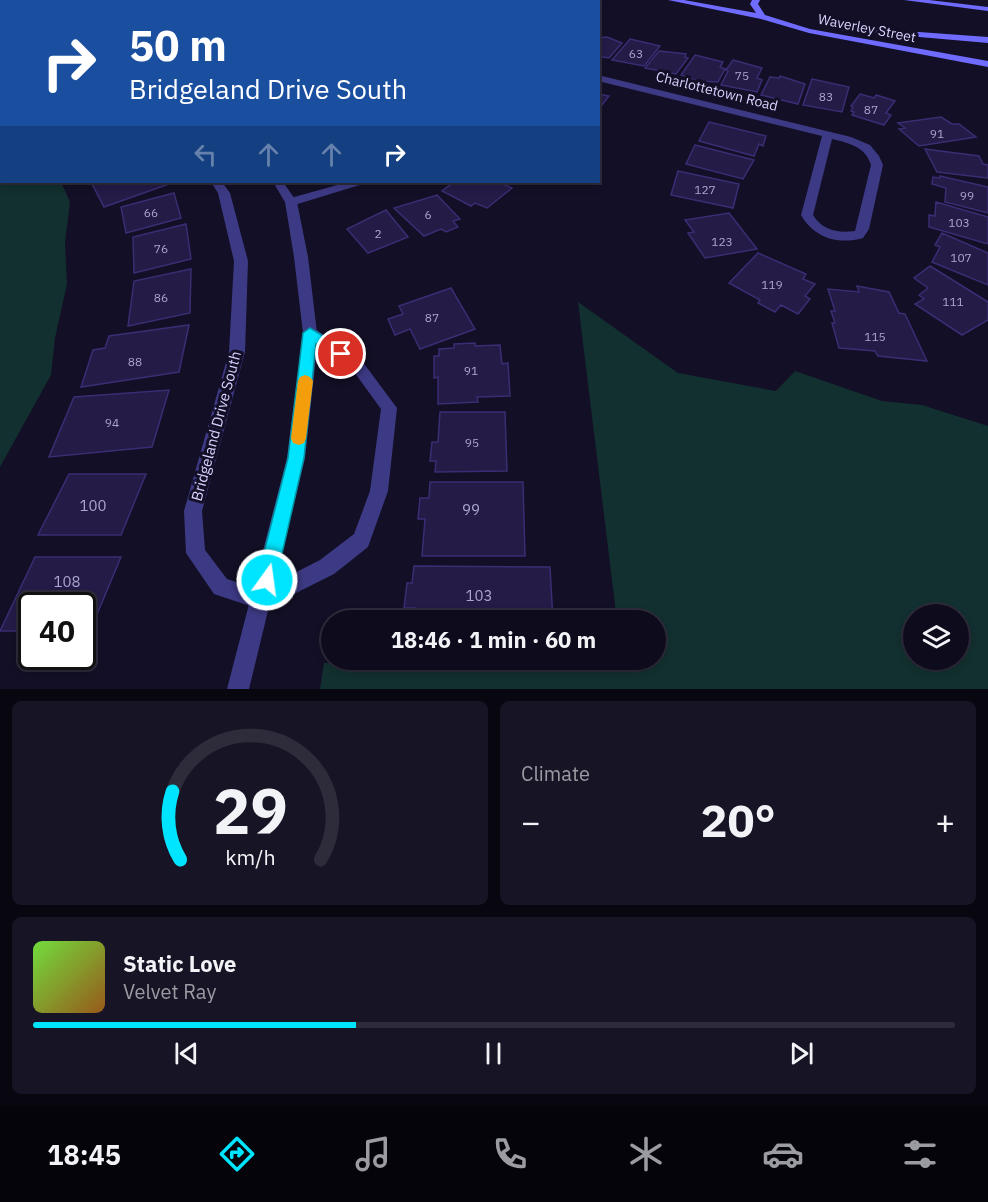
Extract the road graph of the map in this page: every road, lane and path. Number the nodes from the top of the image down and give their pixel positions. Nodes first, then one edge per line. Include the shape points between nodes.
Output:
1 (672, 0) edge
2 (756, 0) edge
3 (908, 0) edge
4 (988, 9) edge
5 (762, 17) junction
6 (988, 39) edge
7 (988, 64) edge
8 (600, 78) edge
9 (828, 134) junction
10 (217, 183) edge
11 (279, 183) edge
12 (355, 183) edge
13 (291, 202) junction
14 (310, 333) junction
15 (262, 600) junction
16 (238, 689) edge

1 - 5 main road, Waverley Street
2 - 5 main road via 754,4
3 - 4 main road
5 - 6 main road via 892,34
5 - 7 main road, Waverley Street via 809,31
8 - 9 street, Charlottetown Road
9 - 9 street, Charlottetown Road via 866,147 877,165 864,229 859,236 847,238 819,230 807,214
10 - 15 street, Bridgeland Drive South via 224,193 241,261 237,352 193,511 196,553 221,587
11 - 13 street
12 - 13 street
13 - 14 street
14 - 15 street via 296,458
14 - 15 street via 357,365 390,408 379,491 361,540 327,567
15 - 16 street

